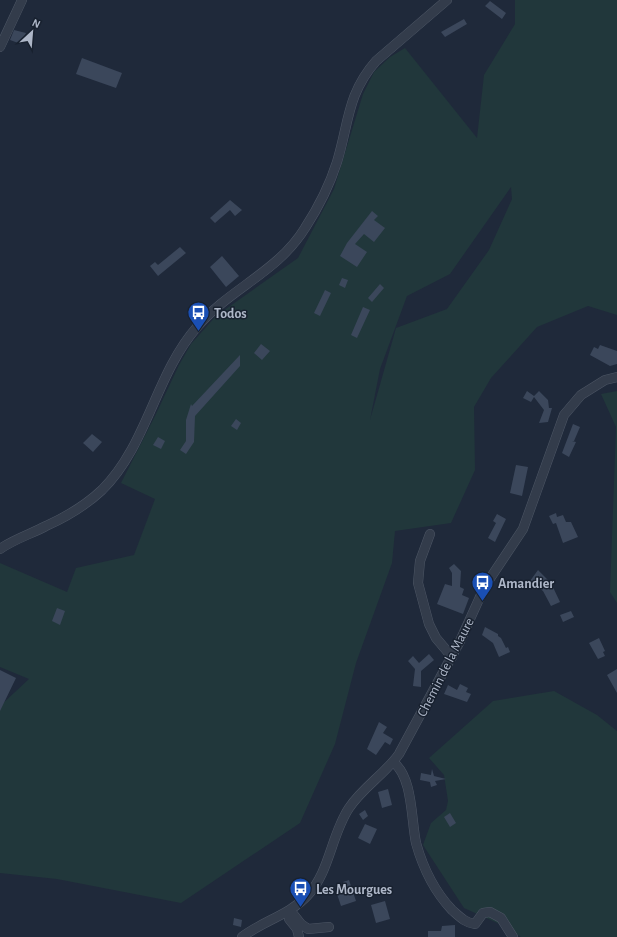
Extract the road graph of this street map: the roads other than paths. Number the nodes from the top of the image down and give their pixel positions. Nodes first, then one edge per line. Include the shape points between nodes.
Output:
1 (22, 0) edge
2 (447, 0) edge
3 (0, 48) edge
4 (617, 377) edge
5 (430, 534) dead end
6 (0, 549) edge
7 (452, 656) junction
8 (393, 762) junction
9 (287, 912) junction
10 (328, 927) dead end
11 (242, 937) edge
12 (299, 937) edge
13 (513, 937) edge

1 - 3 street
2 - 6 street via 365,73 352,101 332,176 306,228 281,258 221,302 185,341 172,363 134,446 114,476 103,489 71,514
4 - 7 street, Chemin de la Maure via 605,380 586,391 564,416 523,530 485,586
5 - 7 street via 420,561 418,583 429,624 436,638
7 - 8 street, Chemin de la Maure
8 - 9 street, Chemin de la Maure via 350,808 316,885 307,897
8 - 13 street via 400,767 406,780 416,843 432,885 441,899 467,923 474,924 483,913 490,912 501,918
9 - 10 street via 308,929
9 - 11 street, Chemin de la Maure
9 - 12 street

